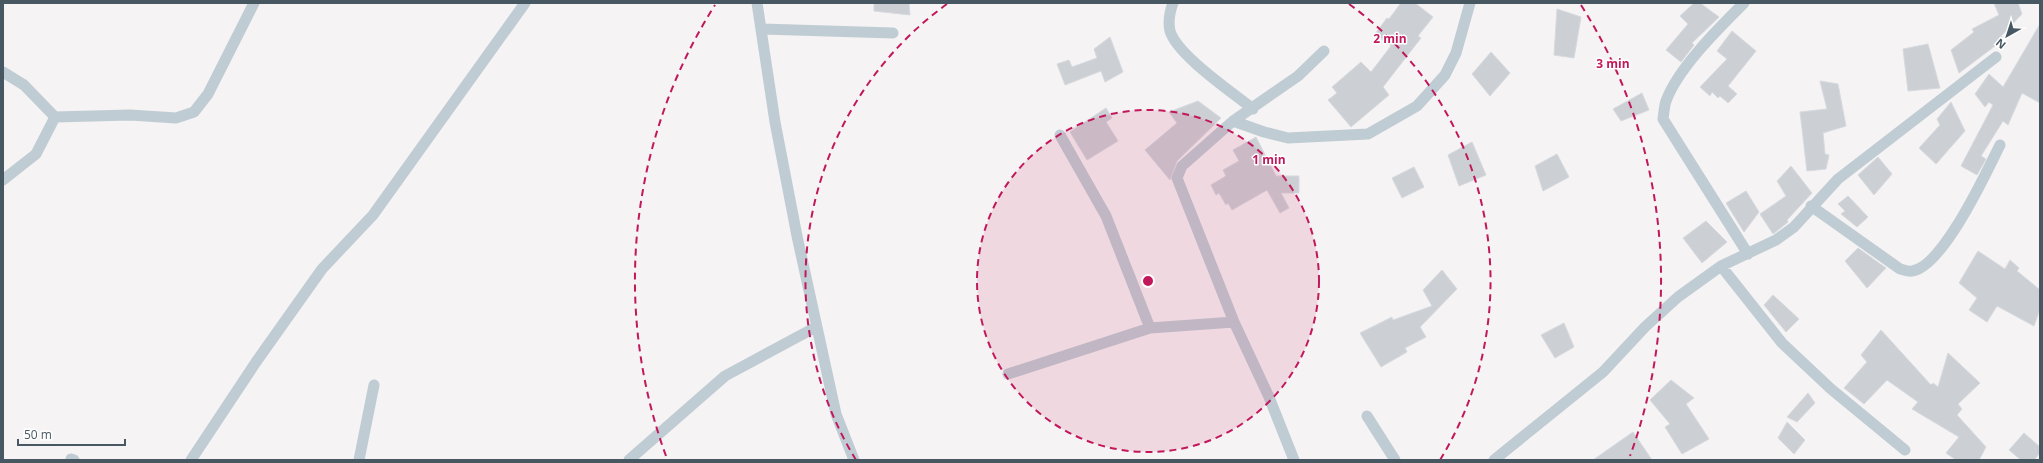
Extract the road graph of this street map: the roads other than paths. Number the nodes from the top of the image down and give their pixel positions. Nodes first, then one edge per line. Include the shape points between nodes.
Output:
1 (254, 3) edge
2 (525, 3) edge
3 (757, 3) edge
4 (1173, 3) edge
5 (1470, 3) edge
6 (1744, 3) edge
7 (761, 29) junction
8 (893, 33) dead end
9 (1324, 51) dead end
10 (1996, 57) dead end
11 (3, 72) edge
12 (1252, 110) junction
13 (55, 118) junction
14 (1233, 121) junction
15 (1060, 135) dead end
16 (2000, 145) dead end
17 (3, 180) edge
18 (1811, 206) junction
19 (1748, 254) junction
20 (1721, 266) junction
21 (1234, 322) junction
22 (816, 327) junction
23 (1150, 328) junction
24 (1008, 374) dead end
25 (374, 385) dead end
26 (1367, 416) dead end
27 (1905, 450) dead end
28 (191, 460) edge
29 (359, 460) edge
30 (629, 460) edge
31 (854, 460) edge
32 (1294, 460) edge
33 (1395, 460) edge
34 (1494, 460) edge

1 - 13 street via 208,94 194,112 176,118 130,115
2 - 28 street via 373,215 322,269
3 - 7 street
4 - 12 street via 1170,30 1180,49
5 - 14 street via 1456,53 1445,75 1418,106 1368,134 1288,138
6 - 19 street via 1720,27 1677,79 1666,102 1663,119
7 - 8 street
7 - 22 street via 775,122
9 - 12 street via 1298,76
10 - 18 street via 1838,179
11 - 13 street via 24,85
12 - 14 street
13 - 17 street via 36,154
14 - 21 street via 1182,166 1177,178
15 - 23 street via 1106,216
16 - 18 street via 1967,211 1949,238 1926,265 1912,271 1900,269
18 - 19 street via 1794,227
19 - 20 street
20 - 27 street via 1782,343 1831,389
20 - 34 street via 1678,297 1645,327 1603,372
21 - 23 street
21 - 32 street via 1269,397
22 - 30 street via 725,376
22 - 31 street via 836,414
23 - 24 street
25 - 29 street
26 - 33 street

